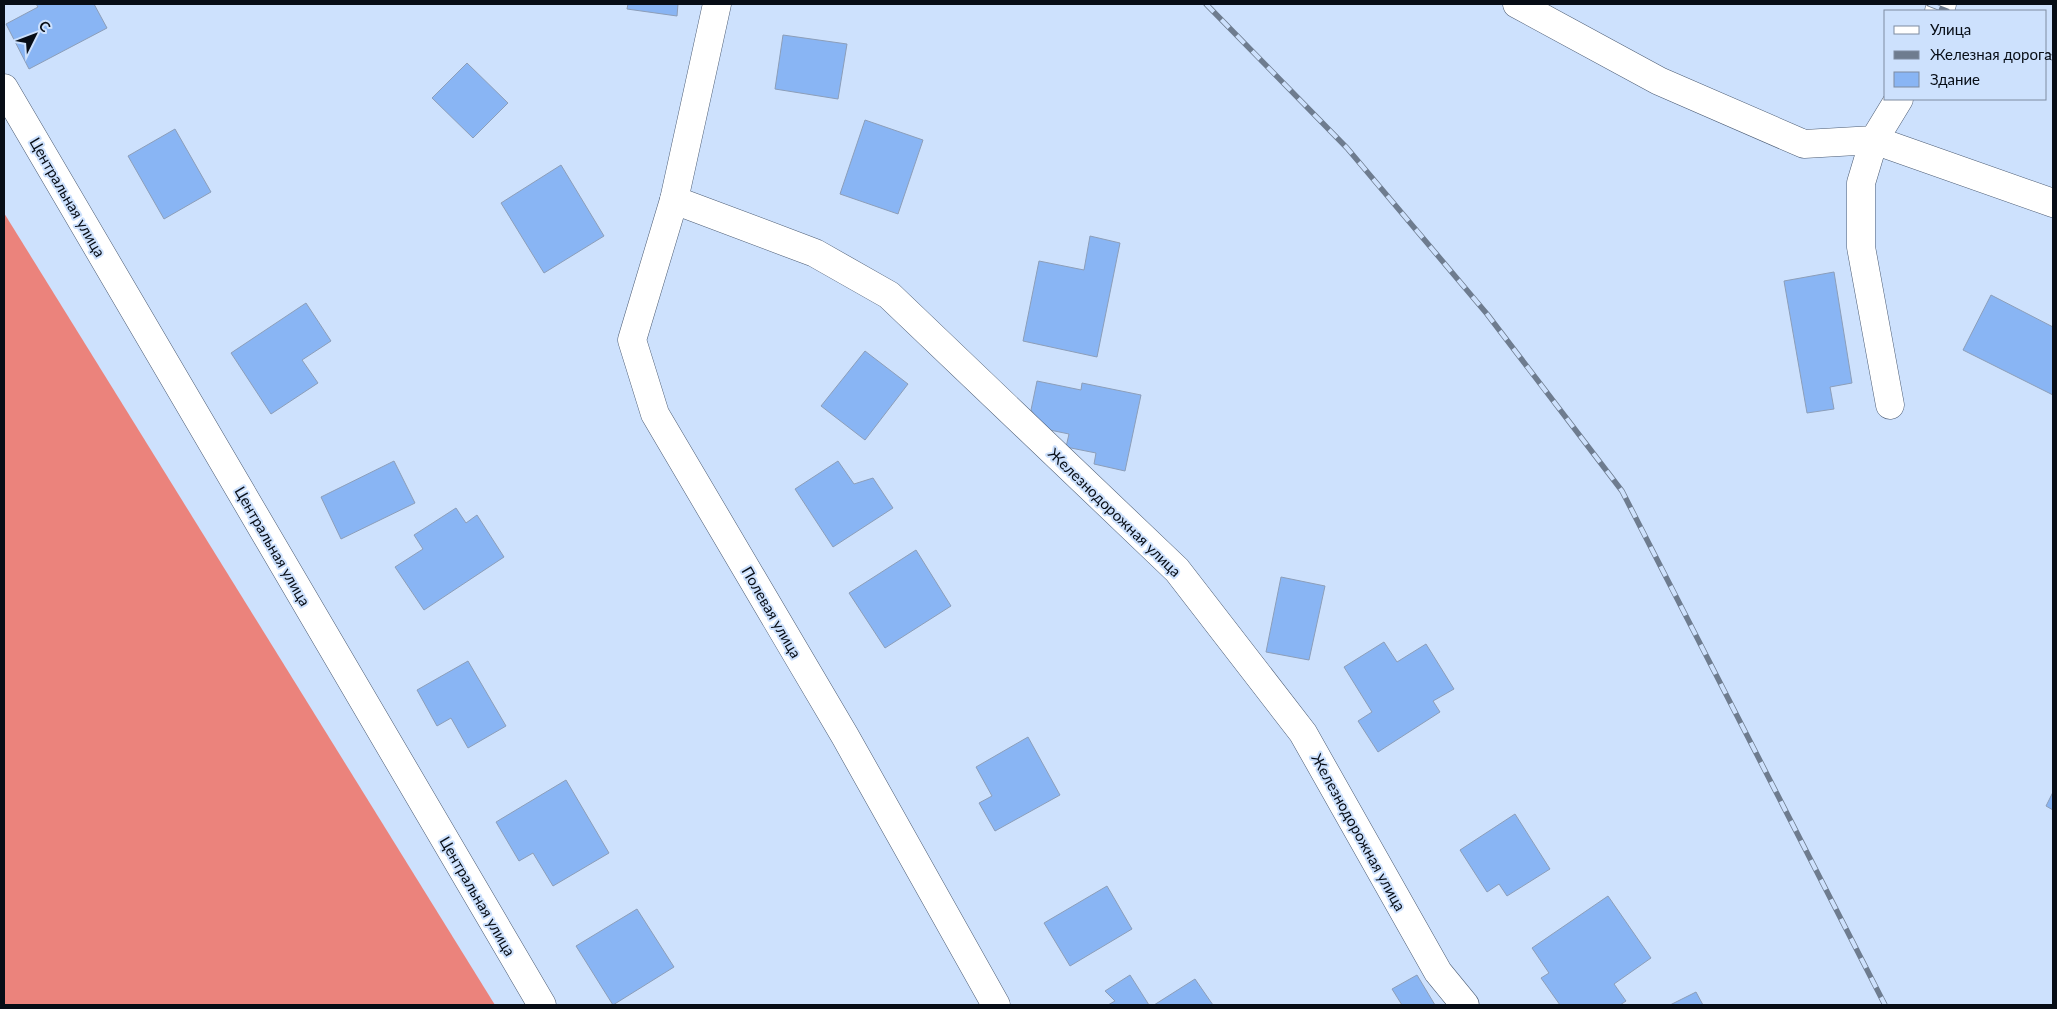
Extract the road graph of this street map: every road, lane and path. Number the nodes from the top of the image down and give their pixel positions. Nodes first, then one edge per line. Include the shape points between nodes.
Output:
1 (717, 4) edge
2 (1517, 4) edge
3 (4, 88) edge
4 (1898, 100) edge
5 (1874, 140) junction
6 (674, 200) junction
7 (2053, 203) edge
8 (1890, 405) dead end
9 (542, 1005) edge
10 (996, 1005) edge
11 (1465, 1005) edge

1 - 6 street, Полевая улица
2 - 5 street via 1659,81 1804,144
3 - 9 street, Центральная улица
4 - 5 street
5 - 7 street
5 - 8 street via 1861,183 1861,246
6 - 10 street, Полевая улица via 632,340 655,414 845,736
6 - 11 street, Железнодорожная улица via 815,253 890,295 1176,570 1303,733 1438,972

